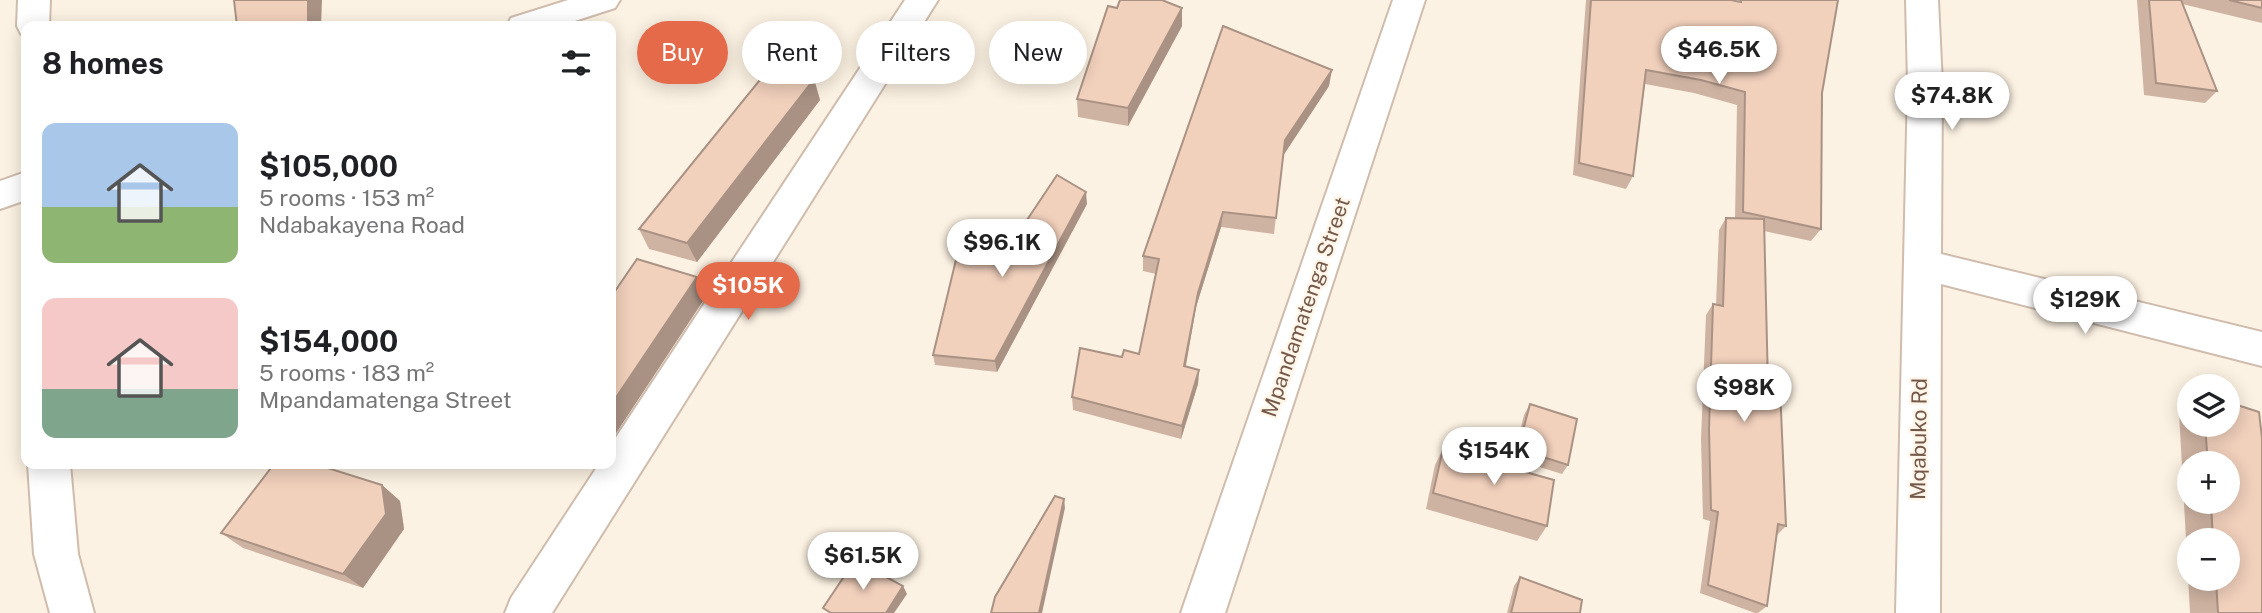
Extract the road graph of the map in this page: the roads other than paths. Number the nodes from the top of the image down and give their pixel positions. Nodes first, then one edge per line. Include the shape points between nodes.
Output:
1 (34, 0) edge
2 (604, 0) edge
3 (922, 0) edge
4 (1409, 0) edge
5 (1922, 0) edge
6 (33, 21) edge
7 (539, 21) edge
8 (21, 188) edge
9 (0, 195) edge
10 (1922, 264) junction
11 (2262, 349) edge
12 (49, 469) edge
13 (72, 613) edge
14 (527, 613) edge
15 (1203, 613) edge
16 (1917, 613) edge

1 - 6 street
2 - 7 street
3 - 14 street
4 - 15 street, Mpandamatenga Street
5 - 10 street, Mqabuko Rd
8 - 9 street
10 - 11 street
10 - 16 street, Mqabuko Rd
12 - 13 street via 56,554

